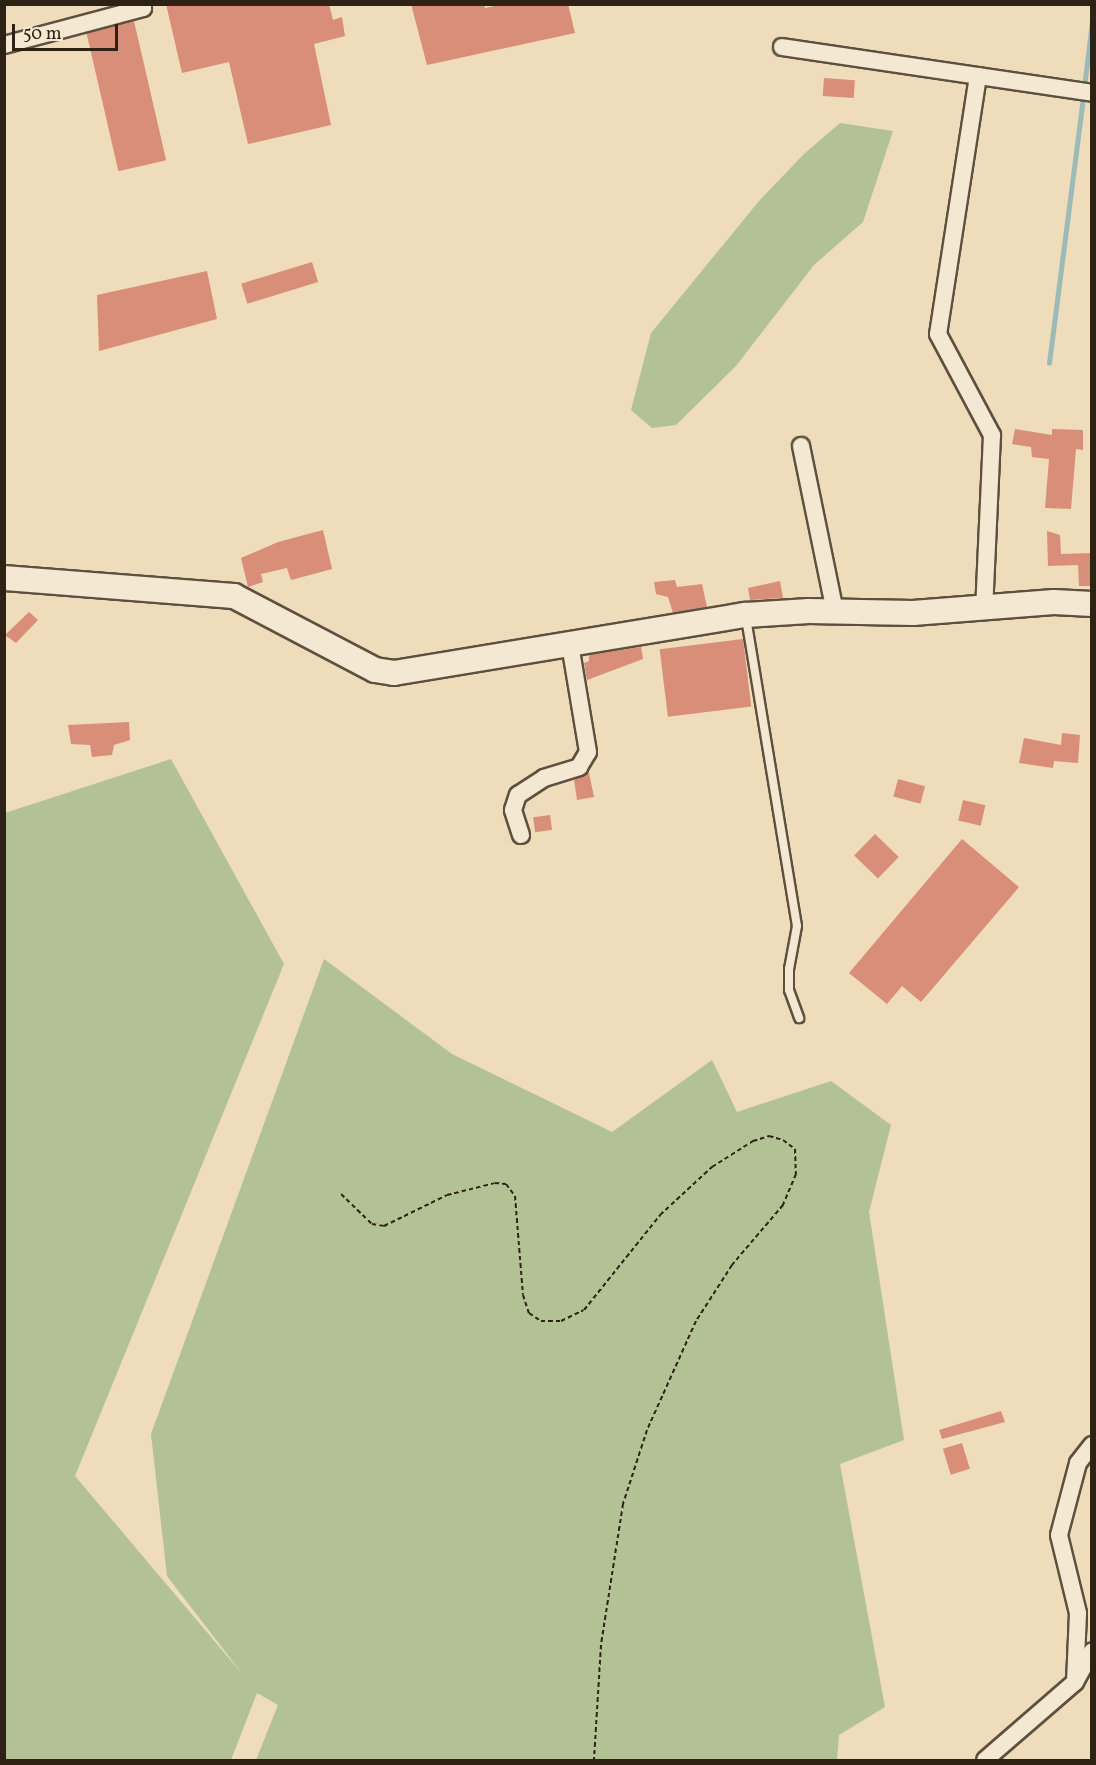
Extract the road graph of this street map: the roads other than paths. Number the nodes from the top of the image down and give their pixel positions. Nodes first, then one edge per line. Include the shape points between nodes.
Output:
1 (142, 4) edge
2 (4, 45) edge
3 (782, 46) dead end
4 (978, 76) junction
5 (1092, 93) edge
6 (801, 446) dead end
7 (4, 579) edge
8 (1092, 604) edge
9 (984, 608) junction
10 (836, 611) junction
11 (746, 615) junction
12 (570, 644) junction
13 (521, 835) dead end
14 (799, 1018) dead end
15 (1092, 1445) edge
16 (1092, 1651) edge
17 (1075, 1682) junction
18 (986, 1761) edge

1 - 2 street via 143,8
3 - 4 street
4 - 5 street
4 - 9 street via 938,334 992,435
6 - 10 street
7 - 12 street via 234,596 375,670 394,673
8 - 9 street via 1054,602
9 - 10 street via 912,613
10 - 11 street
11 - 12 street
11 - 14 lane via 797,926 789,980
12 - 13 street via 588,752 579,767 544,778 518,795 513,810
15 - 17 street via 1078,1462 1059,1535 1078,1613
16 - 17 street
17 - 18 street

